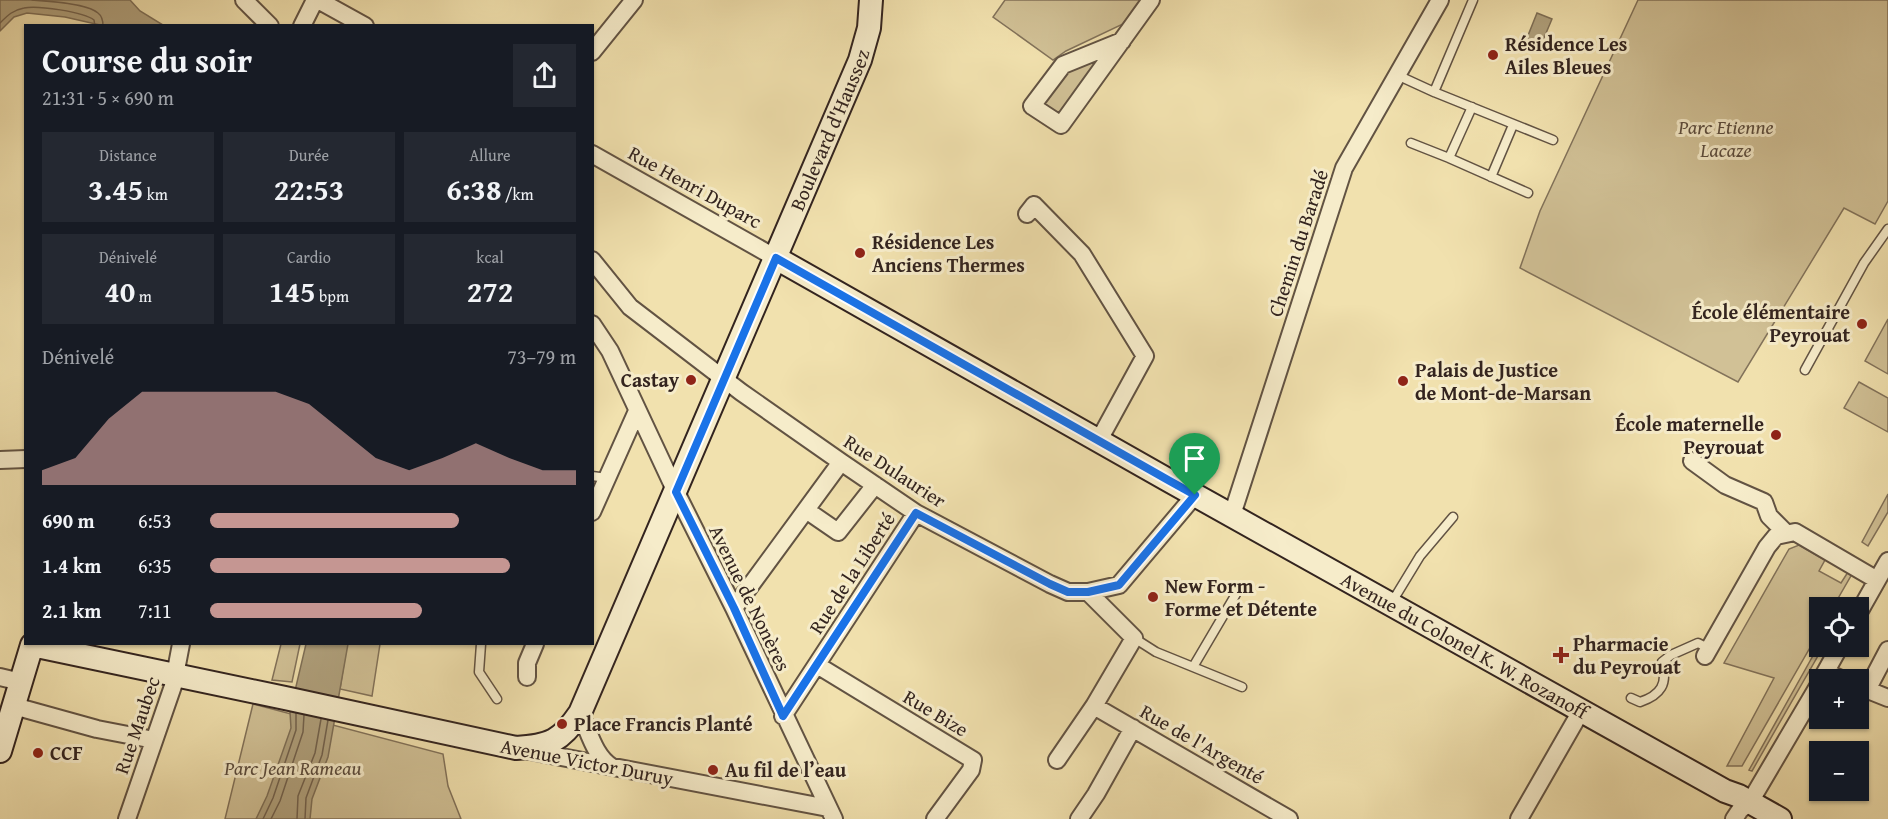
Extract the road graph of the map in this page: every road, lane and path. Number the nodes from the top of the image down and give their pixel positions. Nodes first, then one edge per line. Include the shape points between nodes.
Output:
1 (244, 0) edge
2 (317, 0) edge
3 (634, 0) edge
4 (871, 0) edge
5 (1151, 0) edge
6 (1440, 0) edge
7 (1473, 0) edge
8 (268, 24) edge
9 (303, 24) edge
10 (361, 24) edge
11 (1122, 41) junction
12 (594, 50) edge
13 (1397, 75) junction
14 (1434, 92) junction
15 (1472, 107) junction
16 (1513, 124) junction
17 (1553, 140) dead end
18 (1411, 143) dead end
19 (594, 155) edge
20 (1449, 158) junction
21 (1491, 177) junction
22 (1528, 193) dead end
23 (1026, 214) dead end
24 (1887, 230) edge
25 (776, 258) junction
26 (594, 262) edge
27 (594, 327) edge
28 (1805, 370) dead end
29 (725, 379) junction
30 (637, 411) junction
31 (1099, 440) junction
32 (24, 459) edge
33 (0, 460) edge
34 (1692, 461) dead end
35 (841, 462) junction
36 (600, 477) edge
37 (875, 484) junction
38 (676, 492) junction
39 (1195, 495) junction
40 (594, 503) edge
41 (806, 510) junction
42 (916, 513) junction
43 (1232, 515) junction
44 (1453, 517) dead end
45 (1786, 532) junction
46 (1888, 561) edge
47 (1877, 580) junction
48 (1088, 592) junction
49 (1236, 594) dead end
50 (1868, 597) edge
51 (1390, 605) junction
52 (734, 608) junction
53 (1134, 638) junction
54 (32, 645) edge
55 (37, 645) edge
56 (181, 645) edge
57 (482, 645) edge
58 (535, 645) edge
59 (1888, 650) edge
60 (1707, 652) joint
61 (817, 665) junction
62 (1193, 667) junction
63 (176, 676) junction
64 (527, 677) dead end
65 (10, 679) edge
66 (1869, 679) edge
67 (1242, 687) dead end
68 (1869, 690) edge
69 (1631, 698) dead end
70 (1888, 698) edge
71 (497, 699) dead end
72 (1809, 700) edge
73 (14, 706) junction
74 (1094, 706) junction
75 (1581, 711) junction
76 (580, 713) junction
77 (783, 716) junction
78 (1133, 728) junction
79 (154, 740) junction
80 (516, 748) junction
81 (0, 751) edge
82 (1057, 760) dead end
83 (612, 767) junction
84 (1750, 802) junction
85 (831, 813) edge
86 (1285, 818) edge
87 (127, 819) edge
88 (935, 819) edge
89 (1079, 819) edge
90 (1520, 819) edge
91 (1734, 819) edge
92 (1780, 819) edge

1 - 8 street
2 - 9 street
2 - 10 street
3 - 12 street
4 - 25 main road, Boulevard d'Haussez via 869,28 860,60
5 - 11 street
6 - 13 street, Chemin du Baradé
7 - 14 lane
11 - 11 street via 1063,64 1032,106 1061,125
13 - 14 lane
13 - 43 street, Chemin du Baradé via 1344,168
14 - 15 lane
15 - 16 lane
15 - 20 lane
16 - 17 lane
16 - 21 lane
18 - 20 lane
19 - 25 street, Rue Henri Duparc
20 - 21 lane
21 - 22 lane
23 - 31 street via 1034,206 1082,254 1145,356
24 - 28 lane via 1864,263
25 - 29 main road, Boulevard d'Haussez
25 - 31 main road, Avenue du Colonel K. W. Rozanoff
26 - 29 street, Rue Dulaurier via 630,307
27 - 30 street, Avenue de Nonères via 610,351
29 - 35 street, Rue Dulaurier
29 - 38 main road, Boulevard d'Haussez
30 - 36 street
30 - 38 street, Avenue de Nonères
31 - 39 main road, Avenue du Colonel K. W. Rozanoff
32 - 33 street
34 - 45 street via 1725,485 1764,502 1769,516
35 - 37 street, Rue Dulaurier
35 - 41 street
36 - 40 street
37 - 41 street via 838,532
37 - 42 street, Rue Dulaurier
38 - 52 street, Avenue de Nonères
38 - 76 main road, Boulevard d'Haussez
39 - 43 main road, Avenue du Colonel K. W. Rozanoff
39 - 48 street via 1119,585
41 - 52 street
42 - 48 street, Rue Dulaurier via 1050,584 1068,592
42 - 61 street, Rue de la Liberté
43 - 51 main road, Avenue du Colonel K. W. Rozanoff
44 - 51 lane via 1420,556
45 - 47 street via 1795,532
45 - 60 street via 1776,536 1767,547
46 - 47 street
47 - 50 street
48 - 53 street
49 - 62 lane
51 - 75 main road, Avenue du Colonel K. W. Rozanoff
52 - 77 street, Avenue de Nonères
53 - 62 lane
53 - 74 street
54 - 65 main road
55 - 63 main road, Avenue Victor Duruy
56 - 63 street, Rue Maubec
57 - 71 lane via 480,672
58 - 64 street via 527,663
59 - 66 street
60 - 69 lane via 1698,643 1671,655 1662,662 1664,684 1653,698 1640,702
61 - 77 street, Rue de la Liberté
61 - 88 street, Rue Bize via 973,760 971,770
62 - 67 lane
63 - 79 street, Rue Maubec
63 - 80 main road, Avenue Victor Duruy
65 - 73 main road
68 - 70 street
72 - 84 street
73 - 79 street
73 - 81 main road
74 - 78 street, Rue de l'Argenté
74 - 82 street
75 - 84 main road, Avenue du Colonel K. W. Rozanoff
75 - 90 street
76 - 80 main road via 569,729 551,742
76 - 83 street via 602,758
77 - 85 street, Avenue de Nonères
78 - 86 street, Rue de l'Argenté
78 - 89 street
79 - 87 street, Rue Maubec
80 - 83 street, Avenue Victor Duruy
83 - 85 street, Avenue Victor Duruy
84 - 91 street
84 - 92 main road, Avenue du Colonel K. W. Rozanoff

